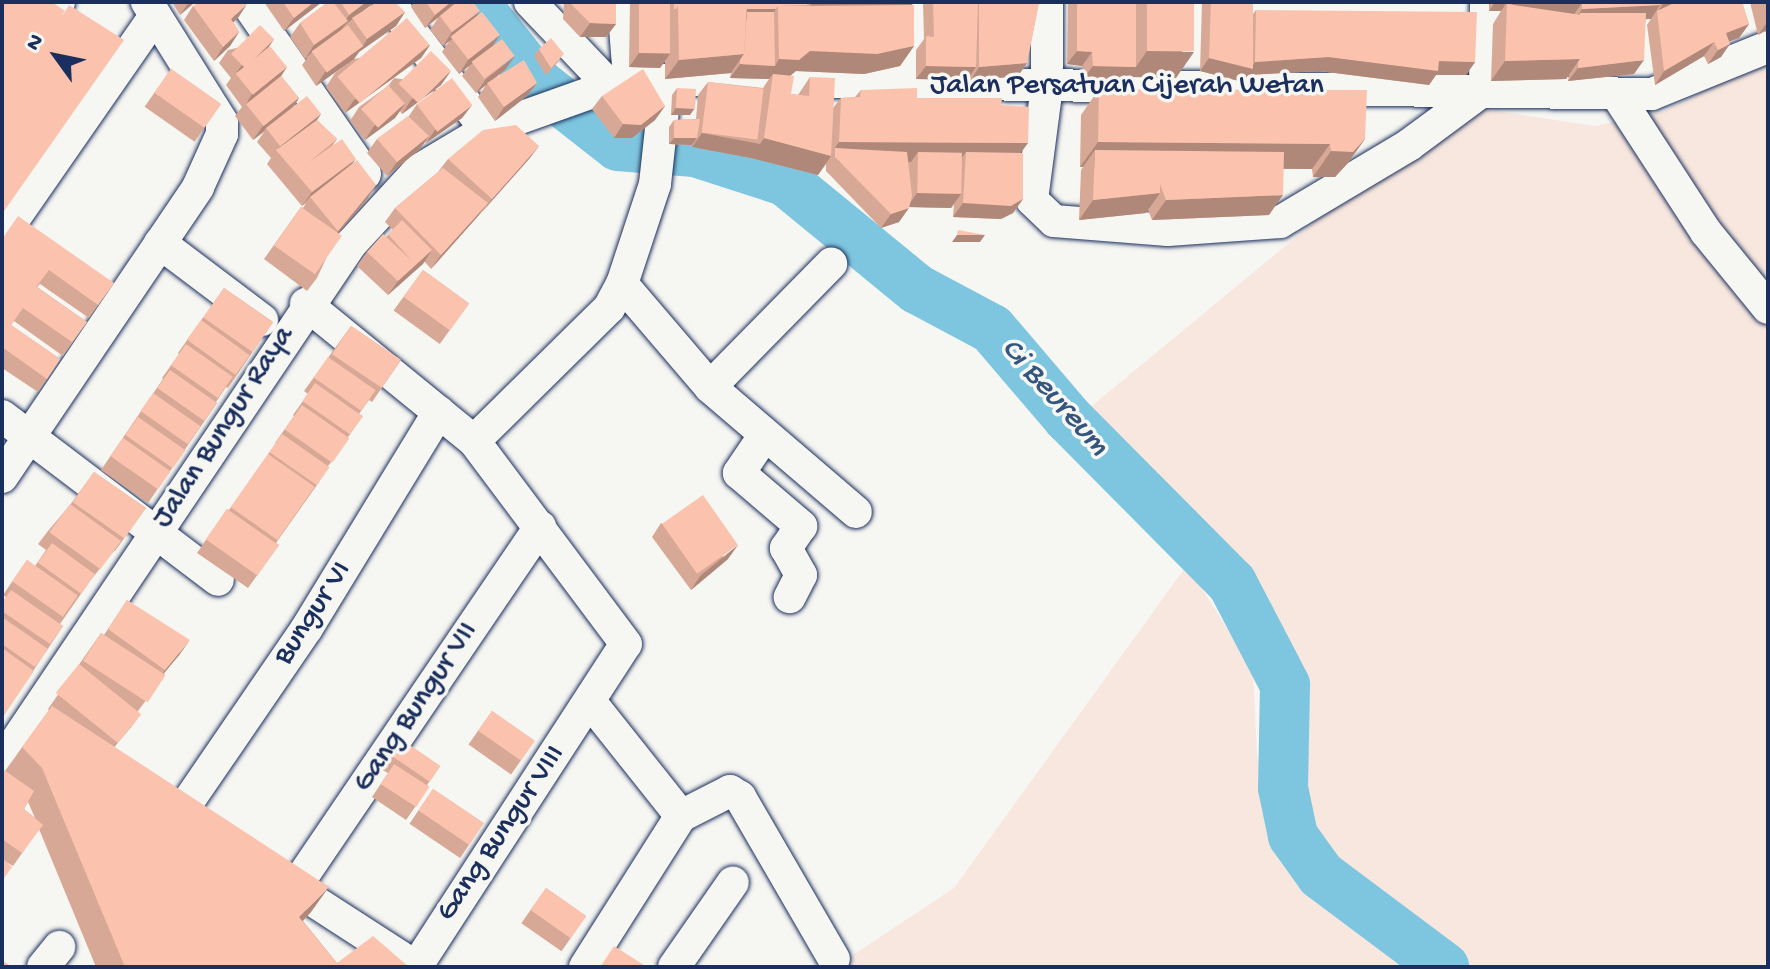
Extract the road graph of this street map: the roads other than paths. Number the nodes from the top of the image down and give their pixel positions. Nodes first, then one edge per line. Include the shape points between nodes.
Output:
1 (44, 2) edge
2 (59, 2) edge
3 (246, 2) edge
4 (389, 2) edge
5 (530, 2) edge
6 (623, 2) edge
7 (909, 2) edge
8 (1047, 2) edge
9 (1486, 2) edge
10 (151, 9) edge
11 (1756, 41) edge
12 (666, 83) junction
13 (1047, 86) junction
14 (610, 88) junction
15 (909, 89) junction
16 (1485, 89) junction
17 (1617, 95) junction
18 (486, 130) junction
19 (386, 202) junction
20 (2, 236) edge
21 (160, 243) junction
22 (831, 264) dead end
23 (622, 284) junction
24 (306, 304) junction
25 (1768, 308) edge
26 (283, 337) junction
27 (710, 387) junction
28 (439, 412) junction
29 (2, 416) edge
30 (32, 436) junction
31 (764, 436) junction
32 (474, 441) junction
33 (2, 477) edge
34 (856, 512) dead end
35 (540, 527) junction
36 (158, 534) junction
37 (218, 580) dead end
38 (790, 597) dead end
39 (591, 703) junction
40 (33, 716) junction
41 (60, 734) edge
42 (2, 762) edge
43 (154, 794) edge
44 (681, 816) junction
45 (256, 863) edge
46 (733, 882) dead end
47 (294, 889) junction
48 (834, 959) dead end
49 (428, 963) edge
50 (585, 967) edge
51 (674, 967) edge

1 - 2 street
3 - 19 street
4 - 18 street
5 - 14 street
6 - 14 street
7 - 15 street
8 - 13 street
9 - 16 street
10 - 20 street
10 - 21 street via 222,122 198,187
11 - 17 street, Jalan Persatuan Cijerah Wetan via 1672,89
12 - 14 street, Jalan Persatuan Cijerah Wetan
12 - 15 street, Jalan Persatuan Cijerah Wetan
12 - 23 street via 655,184
13 - 15 street, Jalan Persatuan Cijerah Wetan
13 - 16 street, Jalan Persatuan Cijerah Wetan via 1188,73
13 - 16 street via 1032,200 1041,213 1067,223 1168,230 1280,222
14 - 18 street, Jalan Persatuan Cijerah Wetan
16 - 17 street, Jalan Persatuan Cijerah Wetan
17 - 25 street via 1706,232
18 - 19 street, Jalan Bungur Raya via 419,170
19 - 24 street, Jalan Bungur Raya
21 - 26 street
21 - 30 street
22 - 27 street
23 - 27 street
23 - 32 street via 609,308
24 - 26 street, Jalan Bungur Raya
24 - 28 street
26 - 36 street, Jalan Bungur Raya
27 - 31 street
28 - 32 street
28 - 43 street, Bungur VI via 194,820
29 - 30 street
30 - 33 street
30 - 36 street
31 - 34 street
31 - 38 street via 739,473 801,526 786,548 801,575
32 - 35 street
35 - 39 street, Gang Bungur VIII via 626,639
35 - 47 street, Gang Bungur VII
36 - 37 street
36 - 40 street, Jalan Bungur Raya
39 - 44 street
39 - 49 street, Gang Bungur VIII
40 - 41 street
40 - 42 street, Jalan Bungur Raya
44 - 48 street via 730,791 740,797
44 - 50 street
45 - 47 street, Gang Bungur VIII
46 - 51 street
47 - 49 street, Gang Bungur VIII

